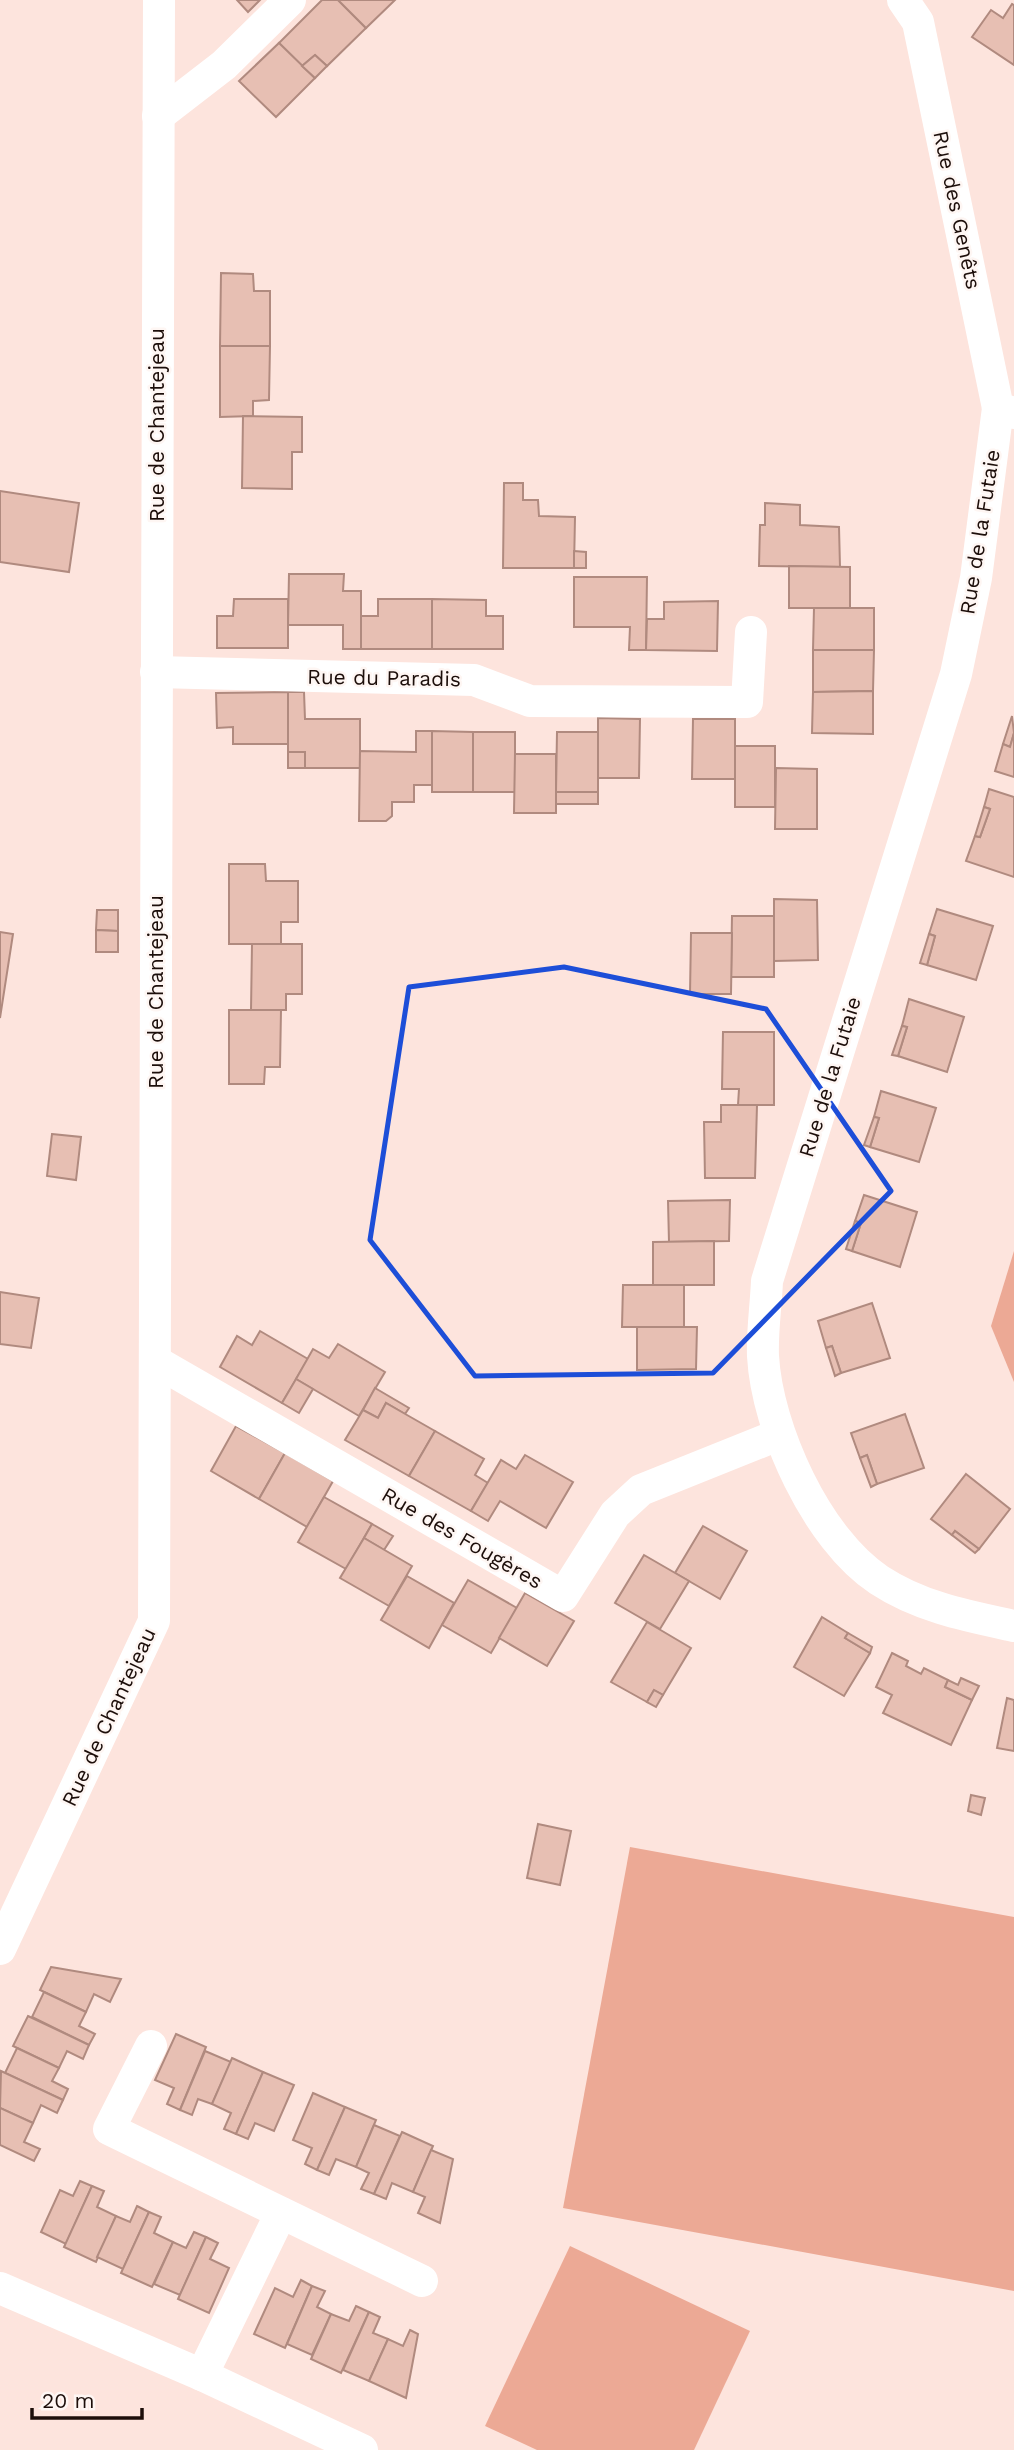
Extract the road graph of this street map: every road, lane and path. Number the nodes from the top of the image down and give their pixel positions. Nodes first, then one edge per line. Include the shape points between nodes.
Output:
1 (159, 0) edge
2 (290, 0) edge
3 (903, 0) edge
4 (158, 116) junction
5 (1006, 411) edge
6 (751, 632) dead end
7 (156, 672) junction
8 (155, 1361) junction
9 (778, 1435) junction
10 (1014, 1626) edge
11 (0, 1949) edge
12 (151, 2046) dead end
13 (281, 2213) junction
14 (422, 2281) dead end
15 (0, 2288) edge
16 (202, 2375) junction
17 (362, 2450) edge

1 - 4 street, Rue de Chantejeau
2 - 4 street via 224,65
3 - 5 street, Rue des Genêts via 918,22
4 - 7 street, Rue de Chantejeau
5 - 9 street, Rue de la Futaie via 956,674 767,1281 763,1356
6 - 7 street, Rue du Paradis via 747,702 530,701 474,680
7 - 8 street, Rue de Chantejeau
8 - 9 street, Rue des Fougères via 563,1596 615,1514 641,1490
8 - 11 street, Rue de Chantejeau via 154,1621
9 - 10 street, Rue de la Futaie via 823,1526 878,1580 942,1611
12 - 13 street via 108,2129
13 - 14 street
13 - 16 street
15 - 16 street
16 - 17 street

